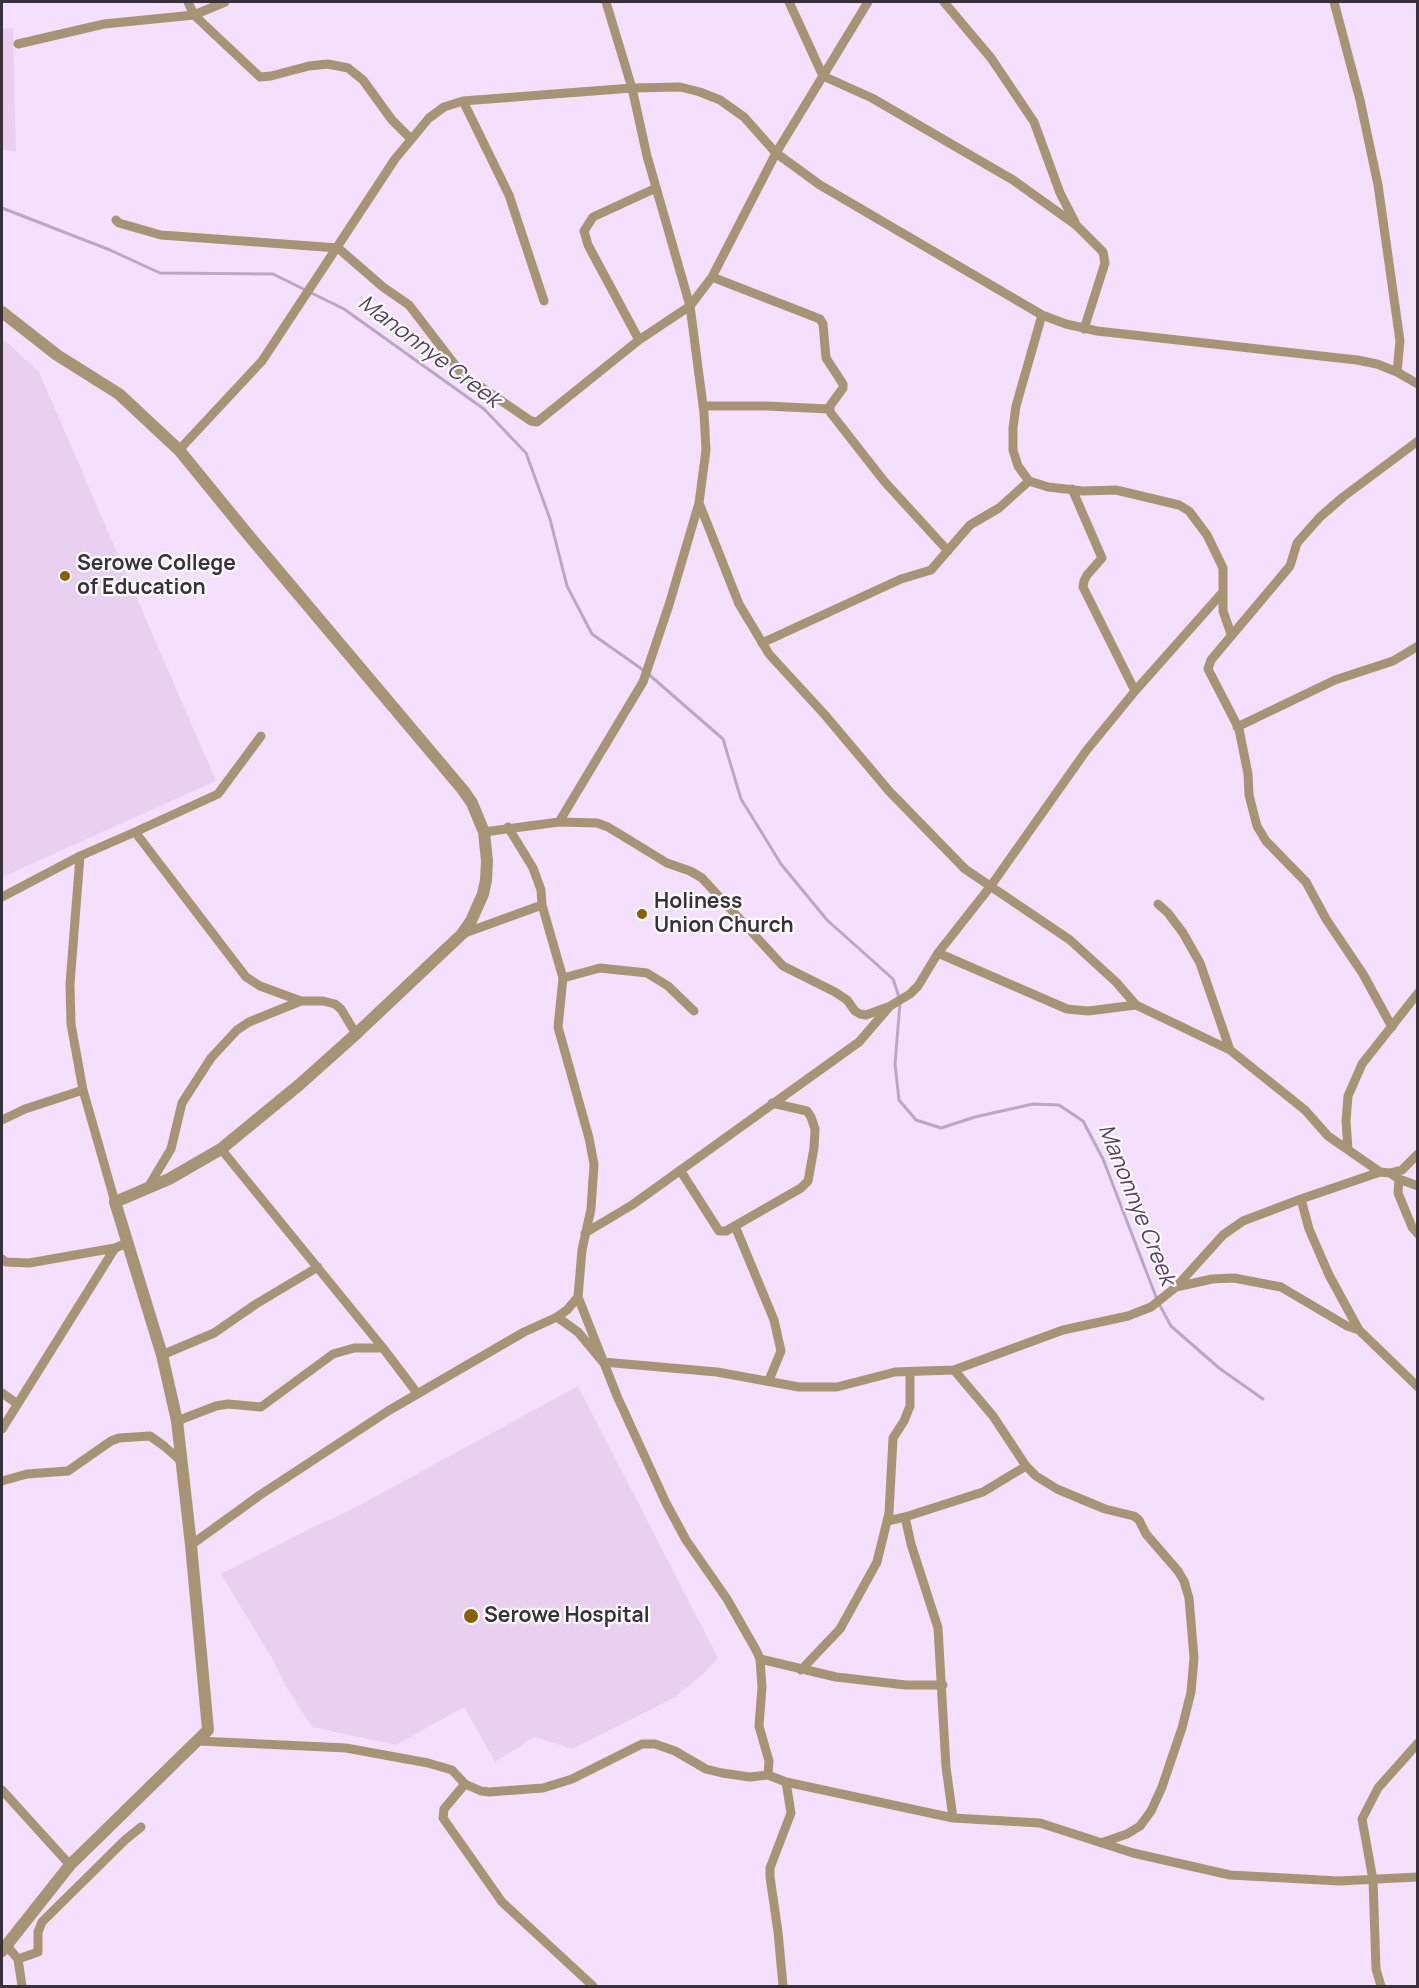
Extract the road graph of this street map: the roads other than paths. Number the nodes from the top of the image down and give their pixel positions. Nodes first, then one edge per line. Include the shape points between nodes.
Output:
1 (188, 2) edge
2 (225, 2) edge
3 (606, 2) edge
4 (789, 2) edge
5 (868, 2) edge
6 (944, 2) edge
7 (1334, 2) edge
8 (194, 15) junction
9 (18, 44) dead end
10 (823, 76) junction
11 (632, 88) junction
12 (463, 101) junction
13 (410, 138) junction
14 (776, 153) junction
15 (656, 188) junction
16 (116, 220) dead end
17 (1076, 225) junction
18 (338, 248) junction
19 (712, 277) junction
20 (544, 301) dead end
21 (690, 306) junction
22 (2, 312) edge
23 (1042, 315) junction
24 (1084, 329) junction
25 (639, 340) junction
26 (1397, 372) junction
27 (1418, 384) edge
28 (703, 406) junction
29 (829, 409) junction
30 (1418, 441) edge
31 (179, 450) junction
32 (1029, 481) junction
33 (1072, 489) junction
34 (699, 503) junction
35 (948, 551) junction
36 (1222, 593) junction
37 (1232, 634) junction
38 (762, 643) junction
39 (1418, 646) edge
40 (1135, 691) junction
41 (1238, 727) junction
42 (261, 736) dead end
43 (559, 822) junction
44 (508, 827) junction
45 (484, 831) junction
46 (135, 832) junction
47 (80, 856) junction
48 (990, 887) junction
49 (2, 897) edge
50 (1158, 904) dead end
51 (542, 905) junction
52 (462, 934) junction
53 (938, 953) junction
54 (563, 978) junction
55 (1418, 993) edge
56 (302, 1001) junction
57 (1136, 1005) junction
58 (890, 1006) junction
59 (694, 1011) dead end
60 (1392, 1027) junction
61 (356, 1034) junction
62 (1230, 1050) junction
63 (83, 1090) junction
64 (772, 1103) junction
65 (2, 1120) edge
66 (221, 1149) junction
67 (1348, 1149) junction
68 (1418, 1154) edge
69 (680, 1170) junction
70 (1385, 1172) junction
71 (1399, 1179) junction
72 (1418, 1186) edge
73 (147, 1189) junction
74 (1300, 1199) junction
75 (115, 1202) junction
76 (735, 1226) junction
77 (585, 1233) junction
78 (1418, 1234) edge
79 (121, 1246) junction
80 (2, 1259) edge
81 (318, 1267) junction
82 (1176, 1287) junction
83 (578, 1297) junction
84 (557, 1317) junction
85 (1359, 1330) junction
86 (383, 1348) junction
87 (162, 1355) junction
88 (603, 1362) junction
89 (954, 1370) junction
90 (910, 1372) junction
91 (769, 1380) junction
92 (1418, 1387) edge
93 (2, 1393) edge
94 (417, 1393) junction
95 (16, 1403) junction
96 (177, 1421) junction
97 (2, 1429) edge
98 (182, 1462) junction
99 (1026, 1466) junction
100 (2, 1482) edge
101 (905, 1517) junction
102 (887, 1521) junction
103 (191, 1545) junction
104 (760, 1659) junction
105 (801, 1670) junction
106 (943, 1685) junction
107 (199, 1741) junction
108 (1418, 1743) edge
109 (768, 1775) junction
110 (786, 1782) junction
111 (465, 1784) junction
112 (2, 1790) edge
113 (953, 1818) junction
114 (141, 1827) dead end
115 (1101, 1843) junction
116 (70, 1865) junction
117 (1418, 1877) edge
118 (1373, 1880) junction
119 (4, 1948) edge
120 (18, 1959) junction
121 (22, 1986) edge
122 (593, 1986) edge
123 (783, 1986) edge
124 (1381, 1986) edge

1 - 8 street
2 - 8 street
3 - 11 street
4 - 10 street
5 - 10 street
6 - 17 street via 991,58 1034,122
7 - 26 street via 1378,185 1400,341
8 - 9 street via 104,24
8 - 13 street via 260,77 328,64 348,68 363,80
10 - 14 street
10 - 17 street via 916,122 1013,180
11 - 12 street
11 - 14 street via 680,87 720,100 744,117
11 - 15 street
12 - 13 street via 444,107
12 - 20 street via 509,195
13 - 18 street
14 - 19 street
14 - 23 street via 820,185
15 - 21 street
15 - 25 street via 592,217 584,231
16 - 18 street via 161,235
17 - 24 street via 1102,252 1106,263
18 - 25 street via 409,305 462,374 531,421 541,420
18 - 31 street via 262,361
19 - 21 street
19 - 29 street via 820,319 826,358 843,384
21 - 25 street
21 - 28 street
22 - 31 street via 57,355 119,394
23 - 24 street
23 - 32 street via 1013,428 1013,450
24 - 26 street via 1357,360
26 - 27 street
28 - 29 street
28 - 34 street via 706,450
29 - 35 street via 884,481
30 - 37 street via 1320,517 1297,543 1290,566
31 - 45 street via 446,768 472,803
32 - 33 street
32 - 35 street via 999,508 970,525
33 - 36 street via 1116,490 1179,505 1189,511 1221,561
33 - 40 street via 1102,556 1083,587
34 - 38 street via 739,604
34 - 43 street via 643,682
35 - 38 street via 931,570 901,579
36 - 37 street via 1223,611
36 - 40 street
37 - 41 street via 1208,669
38 - 48 street via 890,791 965,869
39 - 41 street via 1393,661 1335,680
40 - 48 street via 1076,764
41 - 60 street via 1257,826 1266,841 1306,882
42 - 46 street via 218,794
43 - 44 street
43 - 58 street via 586,821 608,827 667,864 702,878 783,966 835,992 860,1014
44 - 45 street
44 - 51 street via 539,880
45 - 52 street via 486,880 477,909
46 - 47 street
46 - 56 street via 246,977
47 - 49 street
47 - 63 street via 70,1000
48 - 53 street
48 - 57 street via 1070,940
50 - 62 street via 1183,933 1200,963
51 - 52 street
51 - 54 street
52 - 61 street
53 - 57 street via 1067,1009 1088,1011
53 - 58 street via 918,986
54 - 59 street via 600,968 647,973 668,986
54 - 77 street via 558,1026 594,1164
55 - 60 street
56 - 61 street via 335,1004
56 - 73 street via 249,1022 211,1058 182,1103 171,1149
57 - 62 street
58 - 64 street via 859,1042
60 - 67 street via 1362,1064 1348,1096
61 - 66 street
62 - 67 street
63 - 65 street
63 - 75 street
64 - 69 street
64 - 76 street via 807,1112 811,1118 814,1148 807,1181
66 - 73 street
66 - 81 street
67 - 70 street
68 - 70 street via 1402,1170
69 - 76 street via 717,1230 723,1232
69 - 77 street
70 - 71 street
70 - 74 street
71 - 72 street
71 - 78 street via 1398,1193
73 - 75 street
74 - 82 street via 1243,1221 1223,1235
74 - 85 street via 1329,1275
75 - 79 street
76 - 91 street via 774,1320 781,1351
77 - 83 street
79 - 80 street via 29,1263
79 - 87 street
79 - 95 street
81 - 86 street
81 - 87 street via 214,1333
82 - 85 street via 1234,1278 1281,1287
82 - 89 street via 1151,1307 1136,1313 1063,1330
83 - 84 street
83 - 88 street
84 - 88 street via 578,1332
84 - 94 street
85 - 92 street
86 - 94 street
86 - 96 street via 354,1348 333,1354 261,1407 228,1404
87 - 96 street
88 - 91 street
88 - 104 street via 671,1512 749,1635
89 - 90 street
89 - 99 street via 993,1416
90 - 91 street via 895,1372 837,1387 799,1387
90 - 102 street via 910,1406 893,1438
93 - 95 street
94 - 103 street
95 - 97 street
96 - 98 street
98 - 100 street via 150,1436 119,1438 68,1471 27,1474
98 - 103 street
99 - 101 street via 983,1492
99 - 115 street via 1058,1489 1139,1520 1178,1571 1189,1598 1194,1658 1191,1692 1162,1787 1140,1826
101 - 102 street
101 - 106 street via 938,1628
102 - 105 street via 877,1562 840,1629
103 - 107 street via 208,1727
104 - 105 street
104 - 109 street via 759,1726 769,1761
105 - 106 street via 836,1677
106 - 113 street via 946,1767
107 - 111 street via 346,1748 445,1767
107 - 116 street
108 - 118 street via 1378,1788 1362,1820
109 - 110 street
109 - 111 street via 750,1777 714,1771 668,1748 642,1744 572,1779 543,1788 489,1792
110 - 113 street
110 - 123 street via 791,1813 770,1868
111 - 122 street via 444,1809 443,1818 502,1902
112 - 116 street
113 - 115 street via 1040,1823
114 - 120 street via 42,1922 38,1952
115 - 118 street via 1230,1875
116 - 119 street
117 - 118 street
118 - 124 street via 1376,1970
119 - 120 street
120 - 121 street

